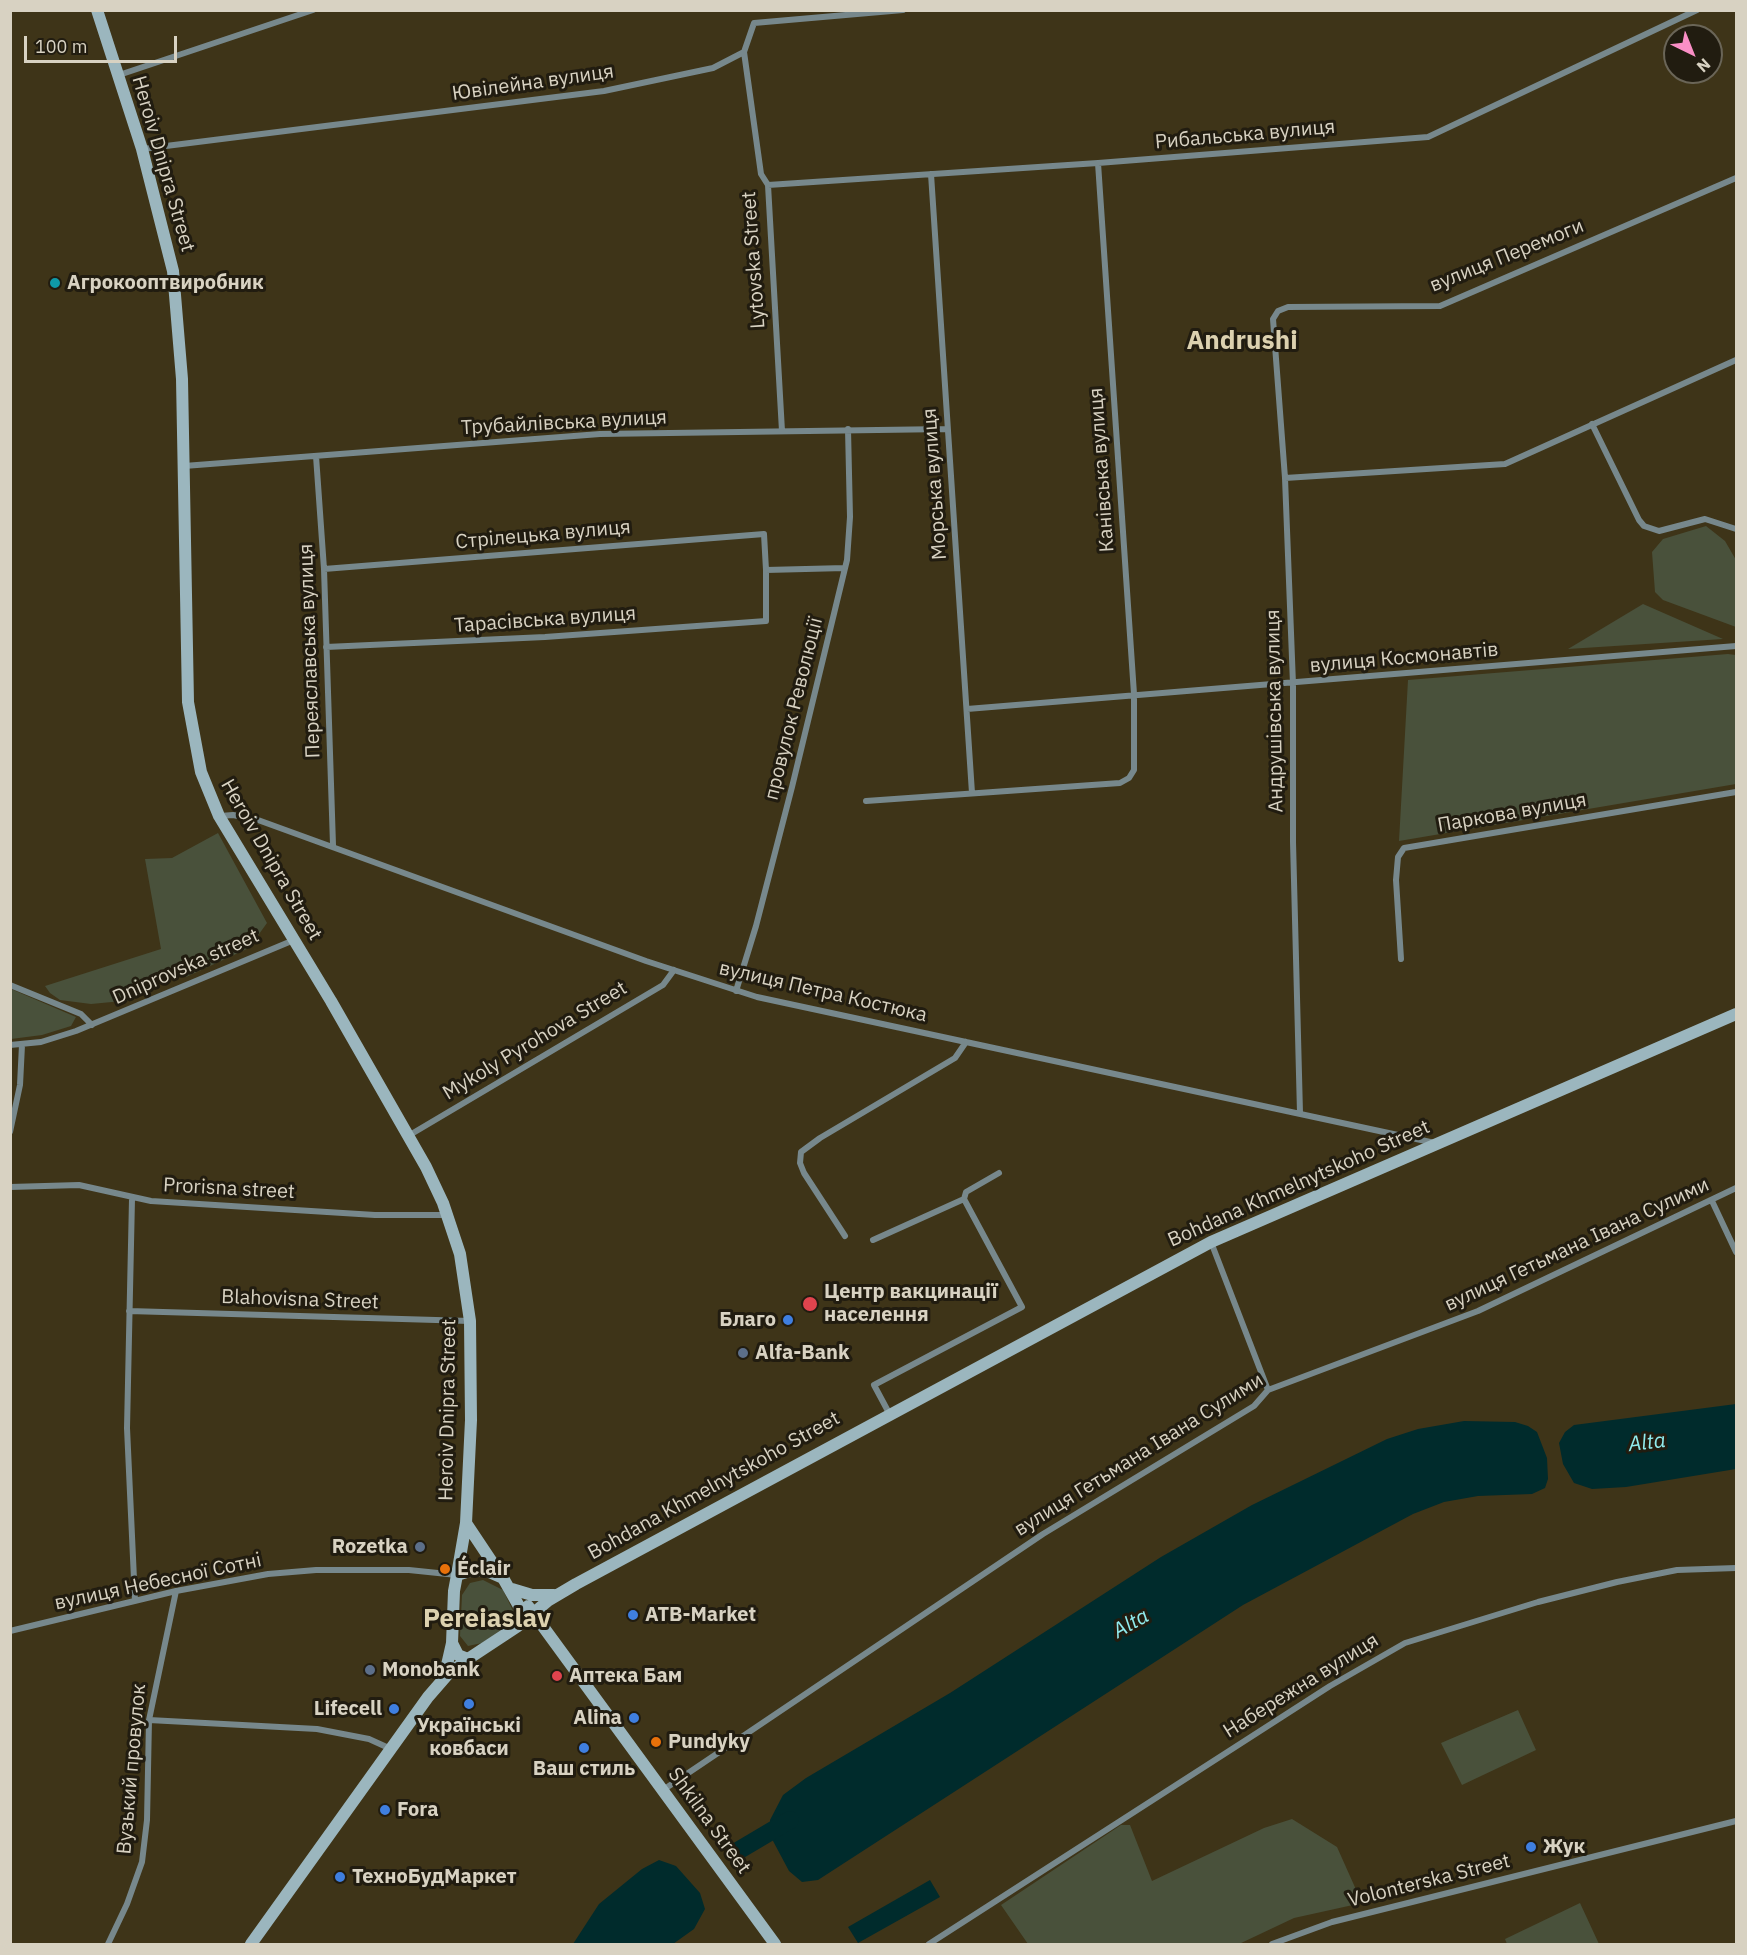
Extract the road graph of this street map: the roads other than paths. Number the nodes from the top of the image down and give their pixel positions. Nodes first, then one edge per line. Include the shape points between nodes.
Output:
1 (97, 10) edge
2 (313, 10) edge
3 (903, 10) edge
4 (1697, 10) edge
5 (744, 52) junction
6 (118, 76) junction
7 (142, 149) junction
8 (1098, 163) junction
9 (931, 174) junction
10 (1737, 178) edge
11 (768, 185) junction
12 (1278, 311) joint
13 (1737, 360) edge
14 (1592, 424) junction
15 (848, 429) junction
16 (947, 429) junction
17 (782, 431) junction
18 (316, 456) junction
19 (184, 466) junction
20 (1285, 478) junction
21 (1737, 529) edge
22 (845, 568) junction
23 (324, 569) junction
24 (766, 570) junction
25 (1737, 646) edge
26 (326, 647) junction
27 (1293, 684) junction
28 (1134, 694) junction
29 (967, 710) junction
30 (1737, 792) edge
31 (972, 793) junction
32 (866, 801) dead end
33 (219, 816) junction
34 (333, 845) junction
35 (294, 940) junction
36 (1401, 958) dead end
37 (674, 970) junction
38 (10, 985) edge
39 (736, 991) junction
40 (1737, 1014) edge
41 (92, 1025) junction
42 (966, 1042) junction
43 (10, 1045) edge
44 (22, 1045) junction
45 (1300, 1113) junction
46 (10, 1132) edge
47 (408, 1136) junction
48 (1437, 1143) junction
49 (999, 1173) dead end
50 (10, 1187) edge
51 (1737, 1188) edge
52 (132, 1199) junction
53 (964, 1199) junction
54 (1712, 1201) junction
55 (448, 1215) junction
56 (845, 1236) dead end
57 (873, 1240) dead end
58 (1211, 1242) junction
59 (1737, 1252) edge
60 (129, 1311) junction
61 (470, 1321) junction
62 (1268, 1390) junction
63 (889, 1413) junction
64 (466, 1523) junction
65 (1737, 1568) edge
66 (457, 1575) junction
67 (503, 1578) junction
68 (512, 1589) junction
69 (176, 1591) junction
70 (557, 1594) junction
71 (135, 1601) junction
72 (533, 1612) junction
73 (518, 1626) junction
74 (10, 1631) edge
75 (549, 1632) junction
76 (452, 1643) junction
77 (468, 1659) junction
78 (444, 1678) junction
79 (149, 1720) junction
80 (392, 1749) junction
81 (663, 1790) junction
82 (1737, 1821) edge
83 (108, 1944) edge
84 (251, 1944) edge
85 (775, 1944) edge
86 (929, 1944) edge
87 (1272, 1944) edge

1 - 6 main road, Heroiv Dnipra Street
2 - 6 street
3 - 5 street via 754,22
4 - 8 street, Рибальська вулиця via 1428,137
5 - 7 street, Ювілейна вулиця via 713,68 604,92
5 - 11 street, Lytovska Street via 761,174
6 - 7 main road, Heroiv Dnipra Street
7 - 19 main road, Heroiv Dnipra Street via 173,272
8 - 9 street, Рибальська вулиця
8 - 28 street, Канівська вулиця
9 - 11 street, Рибальська вулиця
9 - 16 street, Морська вулиця
10 - 12 street, вулиця Перемоги via 1440,306 1288,307
11 - 17 street, Lytovska Street
12 - 20 street, Андрушівська вулиця via 1272,324
13 - 14 street
14 - 20 street via 1505,464
14 - 21 street via 1644,526 1659,531 1705,519
15 - 16 street, Трубайлівська вулиця
15 - 17 street, Трубайлівська вулиця
15 - 22 street, провулок Революції via 850,517
16 - 29 street, Морська вулиця
17 - 18 street, Трубайлівська вулиця via 600,435
18 - 19 street, Трубайлівська вулиця
18 - 23 street, Переяславська вулиця
19 - 33 main road, Heroiv Dnipra Street via 188,702 197,759
20 - 27 street, Андрушівська вулиця
22 - 24 street
22 - 39 street, провулок Революції via 792,787
23 - 24 street, Стрілецька вулиця via 764,534
23 - 26 street, Переяславська вулиця
24 - 26 street, Тарасівська вулиця via 766,621 567,636
25 - 27 street, вулиця Космонавтів
26 - 34 street, Переяславська вулиця
27 - 28 street, вулиця Космонавтів
27 - 45 street, Андрушівська вулиця
28 - 29 street, вулиця Космонавтів
28 - 31 street, Канівська вулиця via 1135,764 1132,774 1120,783
29 - 31 street, Морська вулиця
30 - 36 street, Паркова вулиця via 1404,848 1398,857 1396,880
31 - 32 street
33 - 34 street, вулиця Петра Костюка via 258,820
33 - 35 main road, Heroiv Dnipra Street
34 - 37 street, вулиця Петра Костюка
35 - 41 street, Dniprovska street
35 - 47 main road, Heroiv Dnipra Street
37 - 39 street, вулиця Петра Костюка
37 - 47 street, Mykoly Pyrohova Street via 663,985
38 - 41 street via 81,1014
39 - 42 street, вулиця Петра Костюка
40 - 48 main road, Bohdana Khmelnytskoho Street
41 - 44 street, Dniprovska street
42 - 45 street, вулиця Петра Костюка
42 - 56 street via 955,1058 801,1152 804,1173
43 - 44 street, Dniprovska street
44 - 46 street via 20,1085
45 - 48 street, вулиця Петра Костюка
47 - 55 main road, Heroiv Dnipra Street
48 - 58 main road, Bohdana Khmelnytskoho Street
49 - 53 street via 966,1192
50 - 52 street, Prorisna street via 79,1185
51 - 54 street, вулиця Гетьмана Івана Сулими
52 - 55 street, Prorisna street via 375,1215
52 - 60 street
53 - 57 street
53 - 63 street via 1022,1307 874,1385
54 - 59 street
54 - 62 street, вулиця Гетьмана Івана Сулими via 1478,1311
55 - 61 main road, Heroiv Dnipra Street via 461,1262
58 - 62 street
58 - 63 main road, Bohdana Khmelnytskoho Street
60 - 61 street, Blahovisna Street
60 - 71 street via 127,1428
61 - 64 main road, Heroiv Dnipra Street
62 - 81 street, вулиця Гетьмана Івана Сулими via 1254,1406 1043,1534
63 - 70 main road, Bohdana Khmelnytskoho Street
64 - 66 main road, Heroiv Dnipra Street
64 - 67 main road
65 - 86 street, Набережна вулиця via 1677,1570 1617,1582 1405,1643 1329,1686
66 - 67 main road via 487,1570
66 - 69 street, вулиця Небесної Сотні via 409,1570 297,1571
66 - 76 main road
67 - 68 main road
68 - 70 main road, Bohdana Khmelnytskoho Street via 532,1595
68 - 72 main road, Shkilna Street
68 - 73 main road via 520,1608
69 - 71 street, вулиця Небесної Сотні
69 - 79 street, Вузький провулок
70 - 72 main road, Bohdana Khmelnytskoho Street
70 - 75 main road via 548,1612
71 - 74 street, вулиця Небесної Сотні
72 - 73 main road, Bohdana Khmelnytskoho Street
72 - 75 main road, Shkilna Street
73 - 75 main road
73 - 77 main road
75 - 81 main road, Shkilna Street
76 - 77 main road via 458,1655
76 - 78 main road
77 - 78 main road
78 - 80 main road
79 - 80 street via 332,1731
79 - 83 street, Вузький провулок via 144,1851 135,1886
80 - 84 main road
81 - 85 main road, Shkilna Street
82 - 87 street, Volonterska Street via 1332,1922

